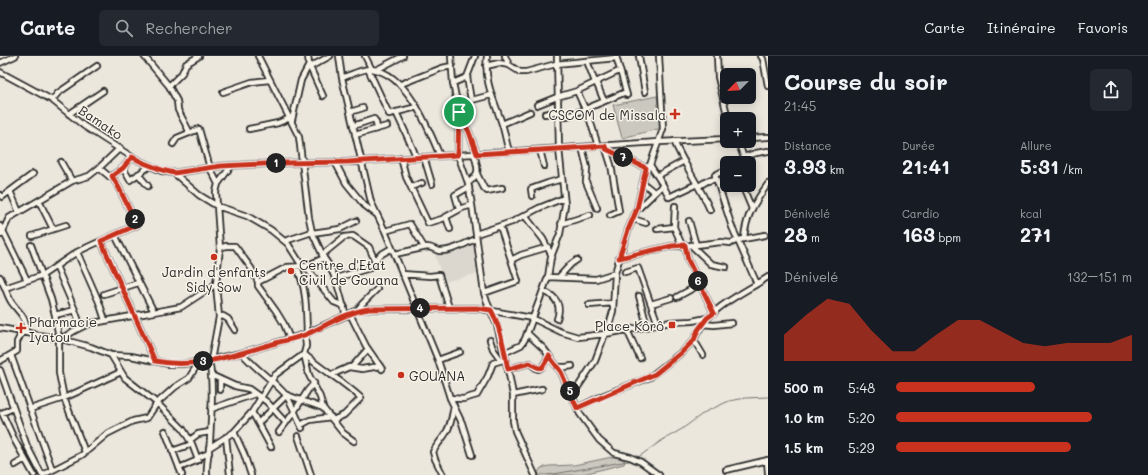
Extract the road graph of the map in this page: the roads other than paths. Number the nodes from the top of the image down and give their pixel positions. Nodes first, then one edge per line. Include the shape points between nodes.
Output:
1 (15, 56) edge
2 (144, 56) edge
3 (198, 56) edge
4 (258, 56) edge
5 (308, 56) edge
6 (330, 56) edge
7 (339, 56) edge
8 (365, 56) edge
9 (403, 56) edge
10 (451, 56) edge
11 (475, 56) edge
12 (487, 56) edge
13 (505, 56) edge
14 (556, 56) edge
15 (639, 56) edge
16 (659, 56) edge
17 (717, 56) edge
18 (616, 57) edge
19 (762, 57) edge
20 (596, 58) edge
21 (587, 61) junction
22 (0, 63) edge
23 (556, 64) junction
24 (509, 65) junction
25 (97, 66) dead end
26 (309, 66) junction
27 (452, 66) junction
28 (486, 66) junction
29 (372, 69) junction
30 (619, 71) junction
31 (0, 72) edge
32 (467, 77) junction
33 (342, 78) junction
34 (269, 80) junction
35 (596, 82) junction
36 (453, 83) junction
37 (401, 84) junction
38 (169, 86) junction
39 (768, 86) edge
40 (577, 90) junction
41 (104, 91) dead end
42 (224, 92) dead end
43 (645, 92) dead end
44 (323, 96) dead end
45 (491, 96) junction
46 (557, 97) junction
47 (52, 100) junction
48 (471, 100) junction
49 (604, 101) junction
50 (457, 104) junction
51 (537, 105) dead end
52 (417, 107) junction
53 (362, 108) dead end
54 (585, 109) junction
55 (558, 111) junction
56 (350, 112) junction
57 (396, 112) junction
58 (459, 112) junction
59 (530, 112) dead end
60 (726, 112) edge
61 (69, 114) junction
62 (545, 114) dead end
63 (558, 118) junction
64 (291, 119) junction
65 (502, 124) junction
66 (353, 126) junction
67 (387, 126) dead end
68 (249, 129) dead end
69 (377, 129) junction
70 (190, 133) junction
71 (355, 135) junction
72 (768, 137) edge
73 (756, 138) edge
74 (720, 139) edge
75 (674, 141) junction
76 (659, 142) junction
77 (173, 144) dead end
78 (598, 146) junction
79 (582, 147) junction
80 (120, 148) junction
81 (606, 148) junction
82 (559, 149) junction
83 (540, 150) junction
84 (768, 151) edge
85 (509, 152) junction
86 (475, 154) junction
87 (458, 155) junction
88 (440, 156) junction
89 (747, 156) edge
90 (132, 157) junction
91 (416, 157) junction
92 (424, 157) junction
93 (401, 158) junction
94 (361, 161) junction
95 (684, 161) junction
96 (61, 162) dead end
97 (335, 162) junction
98 (302, 163) junction
99 (150, 166) junction
100 (231, 166) junction
101 (544, 166) dead end
102 (648, 166) junction
103 (99, 168) junction
104 (123, 168) junction
105 (210, 168) junction
106 (720, 172) edge
107 (174, 173) junction
108 (33, 174) dead end
109 (138, 174) junction
110 (477, 174) junction
111 (112, 176) junction
112 (657, 176) junction
113 (562, 179) junction
114 (716, 179) junction
115 (72, 181) junction
116 (422, 183) dead end
117 (643, 183) junction
118 (218, 184) junction
119 (432, 184) dead end
120 (663, 184) junction
121 (768, 184) edge
122 (468, 185) junction
123 (698, 185) junction
124 (148, 186) dead end
125 (411, 187) junction
126 (502, 188) dead end
127 (10, 192) junction
128 (654, 192) junction
129 (745, 192) edge
130 (0, 195) edge
131 (532, 196) dead end
132 (564, 198) junction
133 (39, 201) junction
134 (472, 205) junction
135 (217, 206) junction
136 (676, 206) dead end
137 (598, 208) dead end
138 (752, 208) junction
139 (459, 209) junction
140 (637, 209) junction
141 (710, 210) dead end
142 (19, 212) junction
143 (377, 215) junction
144 (590, 215) dead end
145 (610, 215) dead end
146 (525, 216) junction
147 (446, 217) junction
148 (633, 219) junction
149 (356, 221) dead end
150 (689, 221) dead end
151 (646, 223) dead end
152 (561, 224) junction
153 (66, 225) dead end
154 (500, 226) junction
155 (674, 227) junction
156 (53, 229) junction
157 (340, 229) junction
158 (450, 229) dead end
159 (657, 229) dead end
160 (1, 231) edge
161 (385, 231) junction
162 (312, 232) junction
163 (115, 235) junction
164 (765, 235) dead end
165 (32, 236) dead end
166 (476, 236) junction
167 (344, 237) junction
168 (744, 238) junction
169 (738, 240) junction
170 (101, 241) junction
171 (285, 241) junction
172 (31, 245) dead end
173 (683, 245) junction
174 (693, 245) junction
175 (548, 247) junction
176 (220, 248) junction
177 (392, 248) junction
178 (424, 248) junction
179 (77, 252) junction
180 (394, 254) junction
181 (323, 256) junction
182 (552, 256) junction
183 (619, 258) junction
184 (511, 260) junction
185 (577, 260) dead end
186 (376, 261) junction
187 (56, 266) junction
188 (301, 266) junction
189 (726, 267) dead end
190 (625, 272) dead end
191 (615, 273) junction
192 (43, 274) junction
193 (402, 274) junction
194 (0, 277) edge
195 (548, 277) junction
196 (559, 277) junction
197 (768, 277) edge
198 (336, 278) junction
199 (27, 280) junction
200 (258, 282) junction
201 (138, 283) junction
202 (216, 284) junction
203 (757, 284) junction
204 (699, 285) junction
205 (5, 288) junction
206 (122, 288) junction
207 (377, 289) dead end
208 (543, 292) junction
209 (484, 293) junction
210 (104, 294) dead end
211 (639, 296) dead end
212 (677, 297) dead end
213 (671, 298) dead end
214 (613, 303) junction
215 (651, 304) junction
216 (589, 305) dead end
217 (344, 306) junction
218 (416, 308) junction
219 (449, 308) junction
220 (75, 310) junction
221 (358, 310) junction
222 (491, 310) junction
223 (154, 312) junction
224 (714, 313) junction
225 (55, 315) junction
226 (348, 315) junction
227 (135, 316) junction
228 (219, 317) junction
229 (532, 318) junction
230 (707, 318) junction
231 (557, 319) dead end
232 (105, 320) junction
233 (732, 323) dead end
234 (658, 324) junction
235 (702, 324) junction
236 (647, 326) junction
237 (81, 327) junction
238 (0, 328) edge
239 (235, 330) dead end
240 (628, 330) junction
241 (24, 332) junction
242 (527, 333) junction
243 (306, 334) junction
244 (606, 334) junction
245 (60, 339) junction
246 (290, 339) junction
247 (490, 340) dead end
248 (694, 340) junction
249 (368, 349) junction
250 (460, 352) dead end
251 (242, 353) junction
252 (504, 353) junction
253 (304, 354) junction
254 (11, 355) junction
255 (111, 355) junction
256 (703, 355) dead end
257 (549, 356) junction
258 (640, 358) dead end
259 (503, 359) junction
260 (210, 360) junction
261 (438, 360) junction
262 (0, 361) edge
263 (155, 361) junction
264 (199, 362) junction
265 (572, 366) dead end
266 (352, 367) junction
267 (557, 367) junction
268 (508, 369) junction
269 (0, 370) edge
270 (121, 372) junction
271 (331, 374) junction
272 (211, 375) junction
273 (220, 379) junction
274 (272, 380) junction
275 (314, 383) junction
276 (542, 389) dead end
277 (220, 390) dead end
278 (255, 394) junction
279 (287, 395) junction
280 (513, 395) junction
281 (572, 396) junction
282 (64, 398) junction
283 (261, 398) junction
284 (450, 398) junction
285 (301, 399) junction
286 (157, 403) junction
287 (454, 406) junction
288 (14, 408) junction
289 (323, 408) junction
290 (577, 408) junction
291 (30, 409) junction
292 (211, 409) junction
293 (273, 409) junction
294 (252, 412) junction
295 (294, 412) junction
296 (2, 418) edge
297 (332, 419) junction
298 (258, 423) junction
299 (286, 423) junction
300 (20, 426) junction
301 (10, 430) junction
302 (165, 431) dead end
303 (210, 432) junction
304 (234, 432) junction
305 (279, 432) dead end
306 (298, 436) dead end
307 (226, 437) junction
308 (354, 441) dead end
309 (191, 442) junction
310 (271, 447) dead end
311 (172, 451) junction
312 (209, 451) junction
313 (85, 452) junction
314 (472, 455) dead end
315 (198, 458) junction
316 (25, 459) junction
317 (767, 460) edge
318 (15, 465) dead end
319 (179, 468) junction
320 (726, 470) dead end
321 (50, 472) edge
322 (768, 473) edge
323 (34, 475) edge
324 (42, 475) edge
325 (182, 475) edge
326 (207, 475) edge
327 (230, 475) edge
328 (251, 475) edge
329 (311, 475) edge
330 (443, 475) edge
331 (535, 475) edge
332 (659, 475) edge

1 - 22 street
2 - 38 street
3 - 38 street via 186,64 182,73
4 - 34 street
5 - 26 street
6 - 26 street
7 - 33 street
8 - 29 street
9 - 29 street
10 - 27 street
11 - 32 street
12 - 28 street
13 - 24 street
14 - 23 street
15 - 43 street
16 - 76 street via 663,129
17 - 60 street via 718,77
18 - 20 street
18 - 30 street
19 - 39 street
20 - 21 street
21 - 23 street
21 - 35 street
23 - 24 street via 526,72 520,72
23 - 46 street
24 - 28 street via 498,63
25 - 47 street
26 - 44 street
26 - 64 street via 301,80
27 - 36 street
27 - 37 street
28 - 45 street
29 - 33 street
29 - 37 street
29 - 57 street via 388,113
30 - 35 street
30 - 49 street via 626,94
31 - 47 street, Bamako
32 - 36 street
32 - 48 street
33 - 56 street
34 - 42 street via 252,82
34 - 64 street
35 - 40 street
35 - 49 street
36 - 50 street
37 - 52 street
38 - 70 street
40 - 46 street
40 - 54 street
41 - 61 street
45 - 48 street
45 - 65 street
46 - 51 street
46 - 55 street
47 - 61 street, Bamako
48 - 50 street
49 - 54 street
50 - 58 street
52 - 57 street
52 - 88 street
53 - 56 street
54 - 63 street
54 - 78 street
55 - 62 street
55 - 63 street
56 - 66 street
57 - 91 street
58 - 86 street via 469,132
58 - 87 street
59 - 65 street
61 - 80 street, Bamako
63 - 82 street
64 - 68 street
64 - 98 street via 299,137
65 - 85 street
66 - 69 street via 374,119
66 - 71 street
67 - 69 street
69 - 71 street
70 - 77 street via 177,138
70 - 105 street via 199,129
71 - 94 street
72 - 73 street
74 - 75 street, Bamako
75 - 76 street, Bamako
75 - 95 street
76 - 81 street, Bamako
76 - 102 street
78 - 79 street, Bamako
78 - 81 street, Bamako
79 - 82 street, Bamako
79 - 137 street via 586,182
80 - 90 street, Bamako
80 - 103 street
81 - 102 street
81 - 145 street via 618,211
82 - 83 street, Bamako
82 - 113 street
83 - 85 street, Bamako
83 - 101 street
84 - 89 street
85 - 86 street, Bamako
86 - 87 street, Bamako
86 - 110 street
87 - 88 street, Bamako
87 - 122 street
88 - 92 street, Bamako
90 - 99 street, Bamako
90 - 104 street
91 - 92 street, Bamako
91 - 93 street, Bamako
92 - 119 street
93 - 94 street, Bamako
93 - 125 street
94 - 97 street, Bamako
94 - 143 street via 371,202
95 - 112 street
95 - 123 street
96 - 115 street
97 - 98 street, Bamako
97 - 143 street via 346,183 364,205
98 - 100 street, Bamako
98 - 162 street
99 - 107 street, Bamako
99 - 109 street
100 - 105 street, Bamako
100 - 118 street
102 - 112 street
102 - 117 street
103 - 111 street
103 - 115 street via 89,176
104 - 109 street via 130,180
104 - 111 street
105 - 107 street, Bamako
105 - 118 street
106 - 114 street via 715,174
107 - 135 street via 199,195
108 - 127 street
109 - 124 street
110 - 122 street
110 - 126 street via 487,191
111 - 163 street via 137,225
112 - 120 street
113 - 131 street via 532,189
113 - 132 street
114 - 123 street
114 - 169 street
115 - 133 street
116 - 125 street
117 - 128 street
117 - 140 street
118 - 135 street
120 - 123 street via 670,197
120 - 128 street
121 - 138 street
122 - 134 street
122 - 139 street via 455,195
123 - 141 street
125 - 147 street via 428,223
127 - 130 street via 2,197
127 - 142 street
128 - 140 street
129 - 138 street
132 - 146 street
132 - 152 street
133 - 142 street
133 - 156 street
134 - 139 street
134 - 166 street
135 - 171 street via 247,216
135 - 176 street
136 - 155 street
138 - 168 street via 745,226
139 - 147 street
140 - 148 street
142 - 160 street via 9,218
143 - 161 street
144 - 152 street
146 - 154 street
146 - 175 street
147 - 158 street
148 - 151 street
148 - 183 street
149 - 157 street
150 - 174 street
152 - 182 street
153 - 156 street
154 - 166 street
154 - 184 street
155 - 159 street
155 - 173 street
156 - 165 street
157 - 162 street
157 - 167 street
160 - 199 street
161 - 177 street
161 - 178 street via 410,224
162 - 171 street
162 - 181 street
163 - 170 street
163 - 201 street
164 - 168 street
166 - 178 street via 446,250
166 - 209 street
167 - 181 street
167 - 186 street via 353,236 364,243
168 - 169 street
169 - 174 street via 731,243
169 - 203 street
170 - 179 street
170 - 206 street
171 - 188 street
172 - 192 street
173 - 174 street
173 - 183 street
173 - 204 street
174 - 189 street via 711,264
175 - 182 street
175 - 184 street
176 - 200 street via 235,246
176 - 202 street
177 - 180 street
177 - 186 street via 380,255
178 - 180 street
179 - 187 street
179 - 232 street
180 - 193 street
181 - 188 street
181 - 198 street
182 - 195 street
183 - 191 street
184 - 209 street via 518,281
185 - 196 street
186 - 198 street via 370,268
187 - 192 street
187 - 220 street
188 - 200 street via 287,267
188 - 217 street via 334,302
188 - 243 street via 306,300
190 - 215 street via 638,268
191 - 196 street via 596,279
191 - 214 street
192 - 199 street
192 - 225 street
193 - 218 street
193 - 219 street via 439,276
194 - 205 street
195 - 196 street
195 - 208 street
197 - 203 street
198 - 217 street
199 - 205 street
200 - 246 street via 258,286 284,324
201 - 206 street
201 - 223 street
202 - 223 street via 181,307
202 - 228 street
203 - 224 street via 738,294
204 - 212 street
204 - 224 street
205 - 241 street via 11,303 22,315 26,326
206 - 210 street
206 - 227 street
207 - 221 street
208 - 229 street
208 - 231 street via 553,296 558,303
209 - 222 street
211 - 236 street
213 - 215 street
214 - 216 street
214 - 244 street
215 - 234 street
217 - 226 street
218 - 219 street
218 - 221 street
218 - 261 street
219 - 222 street
220 - 225 street
220 - 237 street
221 - 226 street
222 - 229 street
222 - 252 street
223 - 227 street
224 - 230 street
225 - 245 street
226 - 243 street
226 - 249 street
227 - 232 street
227 - 263 street
228 - 239 street via 228,319
228 - 260 street
229 - 242 street
229 - 244 street via 574,336
230 - 234 street
230 - 235 street
232 - 237 street
233 - 235 street
234 - 236 street
235 - 248 street
236 - 240 street
237 - 245 street
238 - 241 street
240 - 244 street
240 - 258 street
241 - 245 street
241 - 254 street via 17,342 17,351
242 - 252 street via 521,345
242 - 257 street
243 - 246 street
243 - 253 street
244 - 281 street via 595,361
245 - 255 street
245 - 282 street via 59,373
246 - 251 street
247 - 259 street via 493,349
248 - 256 street
248 - 290 street via 650,377
249 - 266 street
249 - 266 street via 381,368
250 - 261 street
251 - 260 street
251 - 274 street
252 - 259 street
253 - 271 street
253 - 274 street via 281,370
253 - 275 street via 308,375
254 - 262 street
254 - 291 street
255 - 263 street
255 - 270 street
257 - 267 street
257 - 268 street via 539,369 530,363
259 - 268 street
259 - 284 street via 491,365 478,395 463,399
260 - 264 street
260 - 272 street
261 - 284 street
263 - 264 street via 175,364
264 - 286 street via 189,378
265 - 267 street
266 - 271 street
267 - 281 street
268 - 280 street
269 - 288 street
270 - 282 street
270 - 286 street
271 - 297 street via 361,398 344,415
272 - 273 street
272 - 292 street
273 - 277 street
273 - 278 street via 249,389
274 - 279 street
274 - 283 street
275 - 285 street
275 - 289 street
276 - 280 street
278 - 283 street
278 - 292 street
279 - 285 street
279 - 293 street
279 - 295 street
280 - 331 street via 515,431
281 - 290 street
282 - 291 street
282 - 313 street
283 - 293 street
283 - 294 street
284 - 287 street
285 - 289 street
285 - 295 street
286 - 309 street via 183,429
286 - 313 street via 147,418 133,421 107,434
287 - 314 street
287 - 330 street via 450,426 433,452
288 - 296 street via 2,413
288 - 300 street
289 - 297 street
290 - 332 street via 599,440 614,453 641,462
291 - 321 street
292 - 303 street
293 - 298 street
293 - 299 street
294 - 298 street
294 - 304 street
295 - 297 street via 301,427 310,420
295 - 299 street
296 - 301 street
297 - 308 street via 343,433
298 - 310 street
299 - 305 street
300 - 301 street
300 - 324 street
301 - 316 street
302 - 311 street
303 - 309 street via 198,434
303 - 312 street
304 - 307 street
304 - 328 street
306 - 329 street
307 - 312 street
307 - 327 street
309 - 311 street
309 - 315 street
311 - 319 street
312 - 315 street
312 - 326 street
313 - 321 street
315 - 319 street
316 - 318 street
316 - 323 street
317 - 320 street
317 - 322 street
319 - 325 street
321 - 324 street

